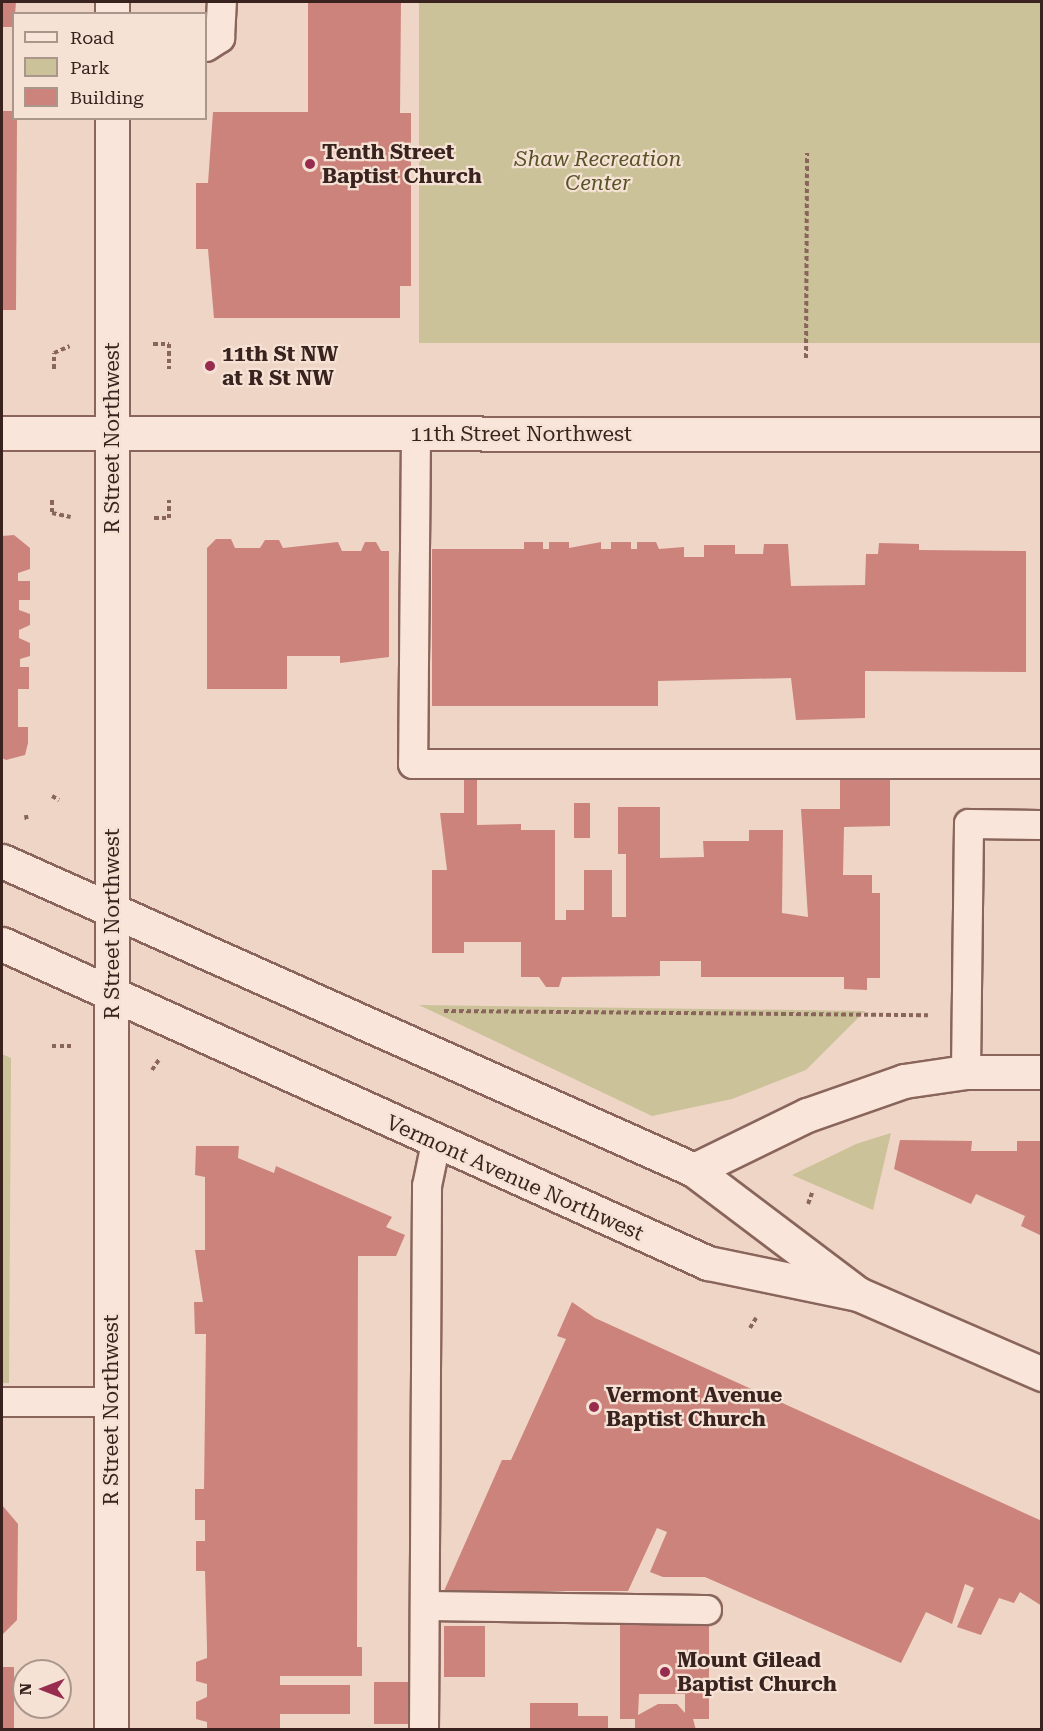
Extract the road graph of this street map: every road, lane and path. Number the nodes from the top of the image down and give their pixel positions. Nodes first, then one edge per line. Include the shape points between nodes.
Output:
1 (222, 2) edge
2 (207, 46) edge
3 (112, 120) edge
4 (807, 153) dead end
5 (141, 343) dead end
6 (73, 345) dead end
7 (806, 358) dead end
8 (54, 369) dead end
9 (169, 369) dead end
10 (2, 433) edge
11 (112, 433) junction
12 (416, 434) junction
13 (1041, 434) edge
14 (52, 500) dead end
15 (169, 500) dead end
16 (74, 518) dead end
17 (144, 518) dead end
18 (1041, 764) edge
19 (52, 796) dead end
20 (59, 800) dead end
21 (26, 815) dead end
22 (27, 822) dead end
23 (1041, 825) edge
24 (2, 861) edge
25 (111, 910) junction
26 (2, 944) edge
27 (112, 994) junction
28 (431, 1011) dead end
29 (935, 1016) dead end
30 (52, 1046) dead end
31 (72, 1046) dead end
32 (966, 1072) junction
33 (1041, 1072) edge
34 (436, 1143) junction
35 (694, 1170) junction
36 (858, 1294) junction
37 (756, 1318) dead end
38 (750, 1328) dead end
39 (1041, 1374) edge
40 (2, 1402) edge
41 (111, 1402) junction
42 (425, 1606) junction
43 (707, 1610) dead end
44 (111, 1730) edge
45 (424, 1730) edge

1 - 2 lane via 220,38
3 - 11 main road, R Street Northwest
4 - 7 path
5 - 9 path via 169,344
6 - 8 path via 54,353
10 - 11 main road, 11th Street Northwest
11 - 12 main road, 11th Street Northwest
11 - 25 main road, R Street Northwest
12 - 13 main road, 11th Street Northwest
12 - 18 lane via 413,764
14 - 16 path via 52,513
15 - 17 path via 169,518
19 - 20 path
21 - 22 path
23 - 32 lane via 969,824
24 - 25 main road
25 - 27 main road, R Street Northwest
25 - 35 main road
26 - 27 main road, Vermont Avenue Northwest
27 - 34 main road, Vermont Avenue Northwest
27 - 41 main road, R Street Northwest
28 - 29 path
30 - 31 path
32 - 33 main road
32 - 35 main road via 904,1081 841,1101
34 - 36 main road, Vermont Avenue Northwest via 708,1263
34 - 42 lane via 427,1186
35 - 36 main road
36 - 39 main road, Vermont Avenue Northwest
37 - 38 path
40 - 41 lane
41 - 44 main road, R Street Northwest
42 - 43 lane
42 - 45 lane

